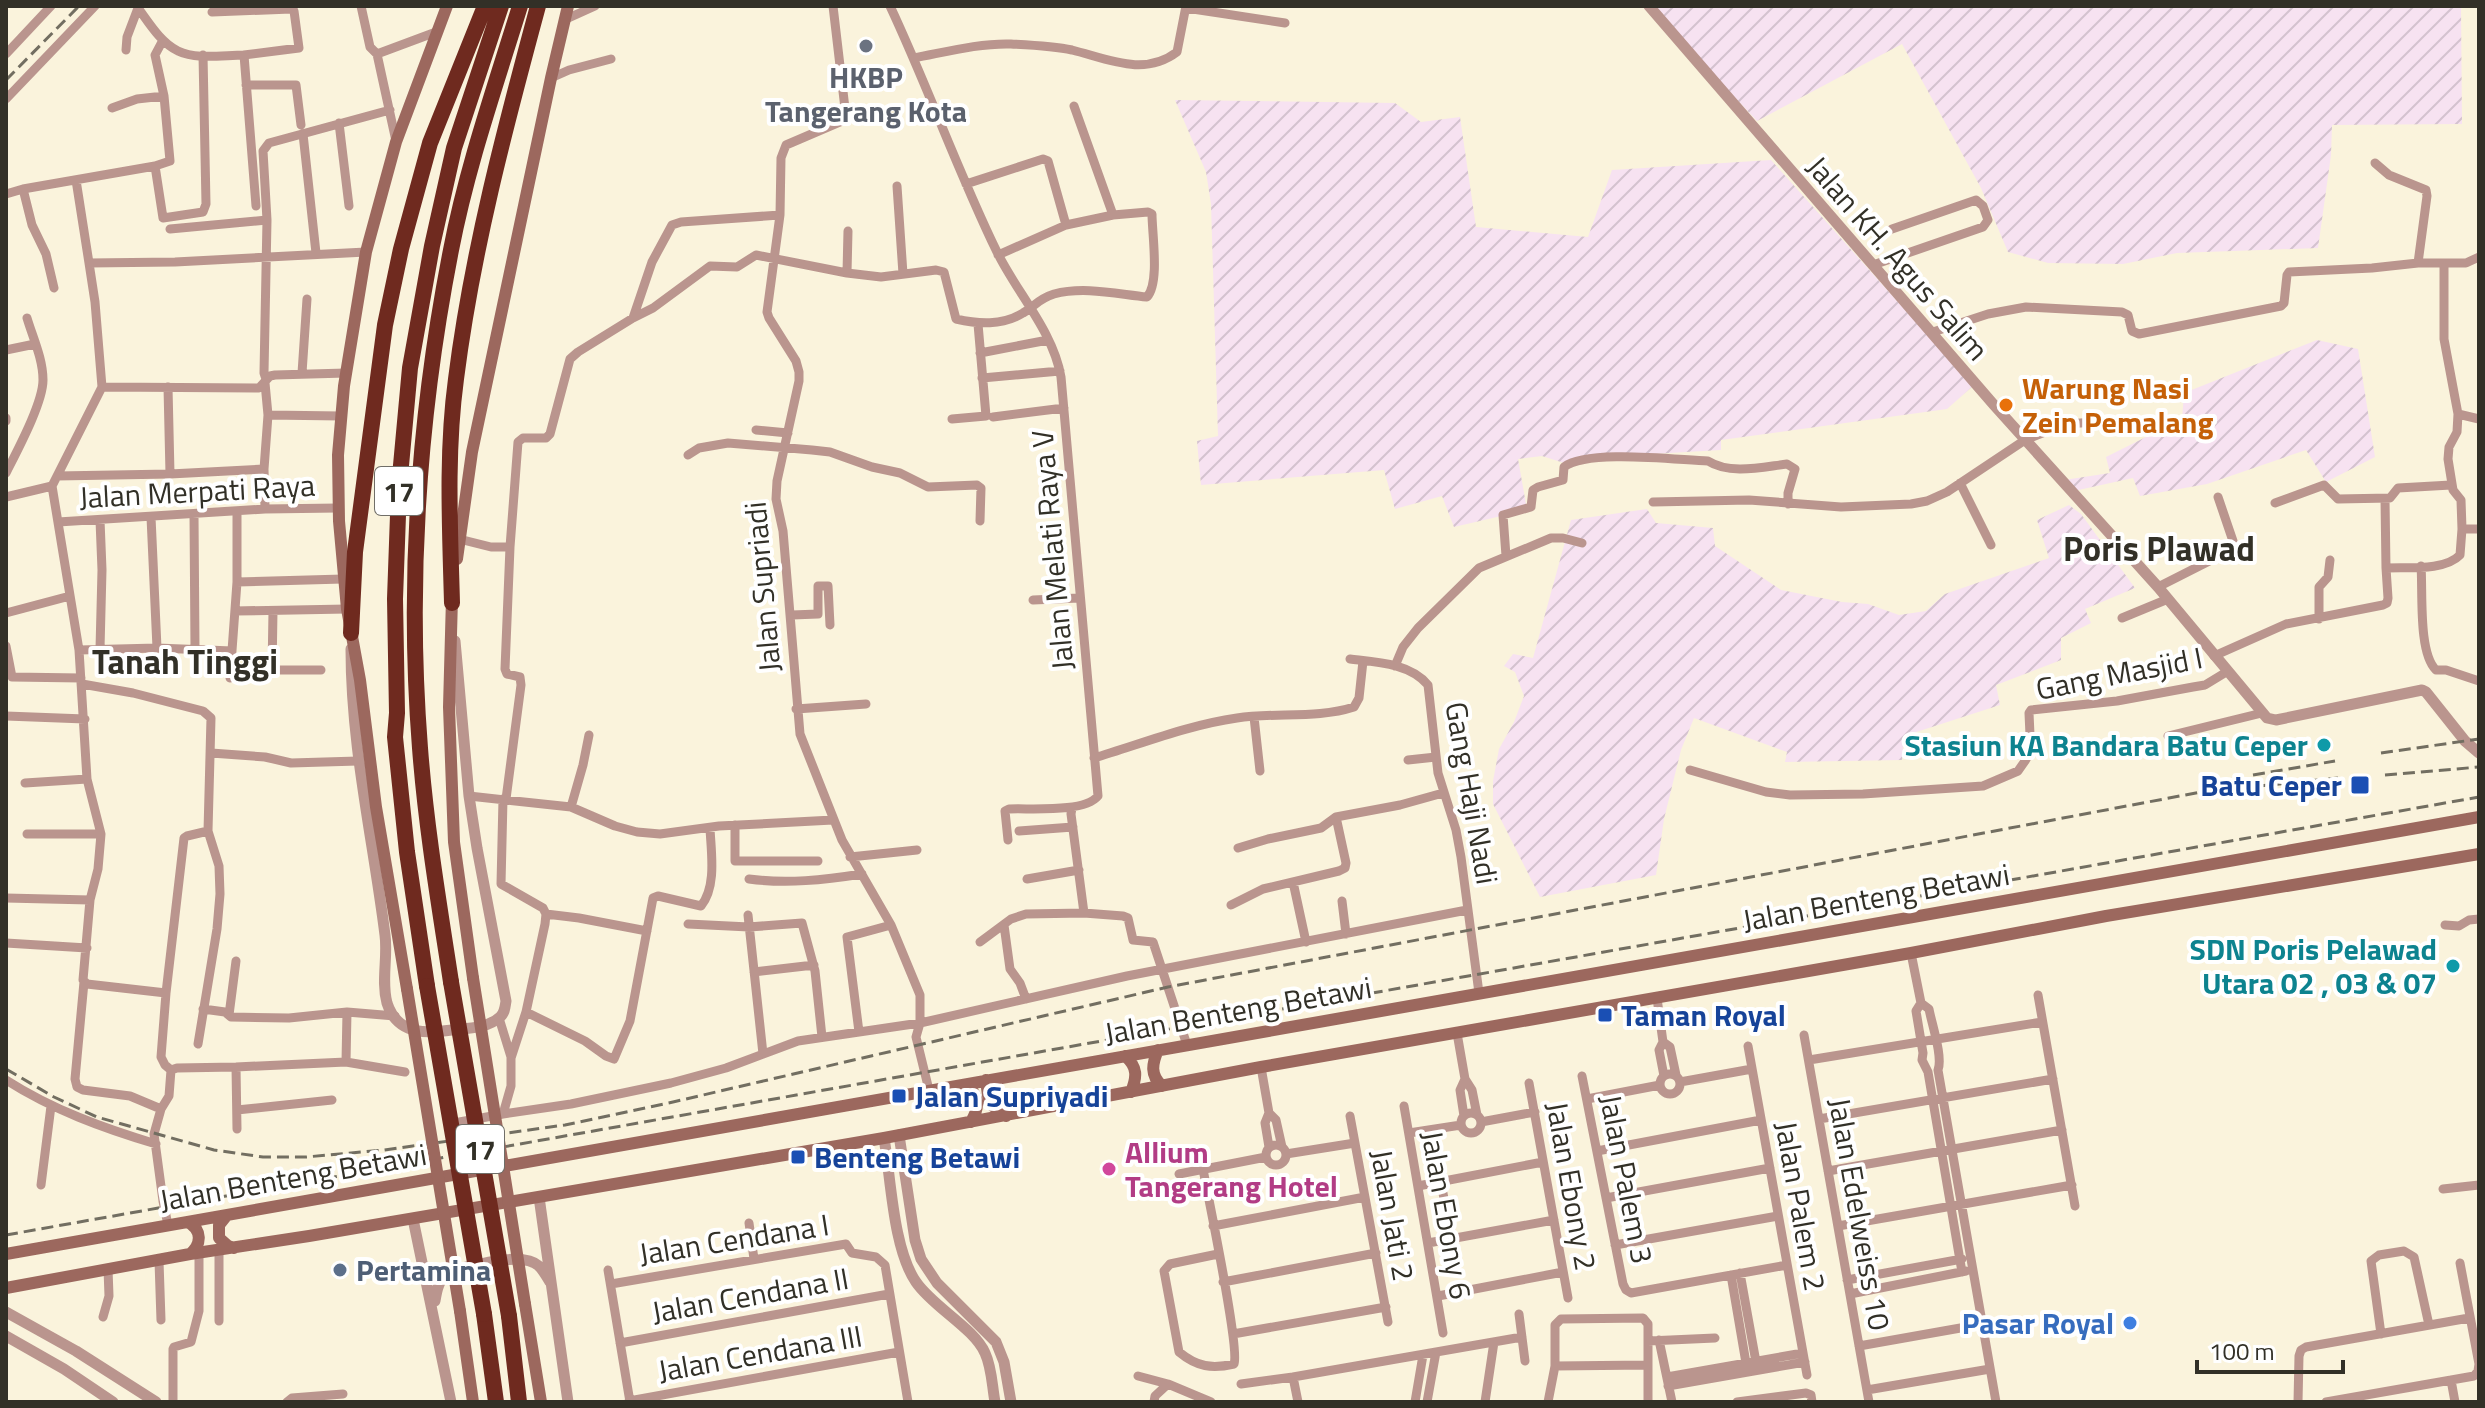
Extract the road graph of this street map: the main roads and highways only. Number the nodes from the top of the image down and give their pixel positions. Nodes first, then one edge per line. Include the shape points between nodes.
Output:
1 (447, 6) edge
2 (485, 6) edge
3 (501, 6) edge
4 (520, 6) edge
5 (538, 6) edge
6 (568, 6) edge
7 (452, 603) junction
8 (351, 633) junction
9 (2479, 817) edge
10 (2479, 854) edge
11 (1158, 1050) junction
12 (1125, 1056) junction
13 (986, 1080) junction
14 (968, 1084) junction
15 (1162, 1086) junction
16 (1131, 1092) junction
17 (1006, 1116) junction
18 (971, 1122) junction
19 (227, 1215) junction
20 (188, 1222) junction
21 (234, 1248) junction
22 (6, 1254) edge
23 (195, 1254) junction
24 (6, 1288) edge
25 (473, 1402) edge
26 (496, 1402) edge
27 (519, 1402) edge
28 (541, 1402) edge

1 - 8 main road via 396,142 366,252 346,373 338,508
2 - 8 highway via 430,143 401,249 385,325 359,523
3 - 26 highway, 17, bridge via 454,148 434,232 410,368 395,599 395,737 407,852
4 - 27 highway, 17, bridge via 451,247 430,371 415,601 419,745 430,847
5 - 7 highway via 477,256 456,379 448,475
6 - 7 main road via 472,452
7 - 28 main road, bridge via 449,707 457,875
8 - 25 main road, bridge
9 - 11 main road, Jalan Benteng Betawi
10 - 15 main road, Jalan Benteng Betawi
11 - 12 main road, Jalan Benteng Betawi
11 - 15 main road via 1153,1074
12 - 13 main road, Jalan Benteng Betawi
12 - 16 main road via 1136,1069
13 - 14 main road, Jalan Benteng Betawi
13 - 17 main road via 989,1103
14 - 18 main road via 978,1103
14 - 19 main road, Jalan Benteng Betawi
15 - 16 main road, Jalan Benteng Betawi
16 - 17 main road, Jalan Benteng Betawi
17 - 18 main road, Jalan Benteng Betawi
18 - 21 main road, Jalan Benteng Betawi
19 - 20 main road, Jalan Benteng Betawi
19 - 21 main road via 219,1225 219,1238
20 - 22 main road, Jalan Benteng Betawi
20 - 23 main road via 200,1240
21 - 23 main road, Jalan Benteng Betawi
23 - 24 main road, Jalan Benteng Betawi

